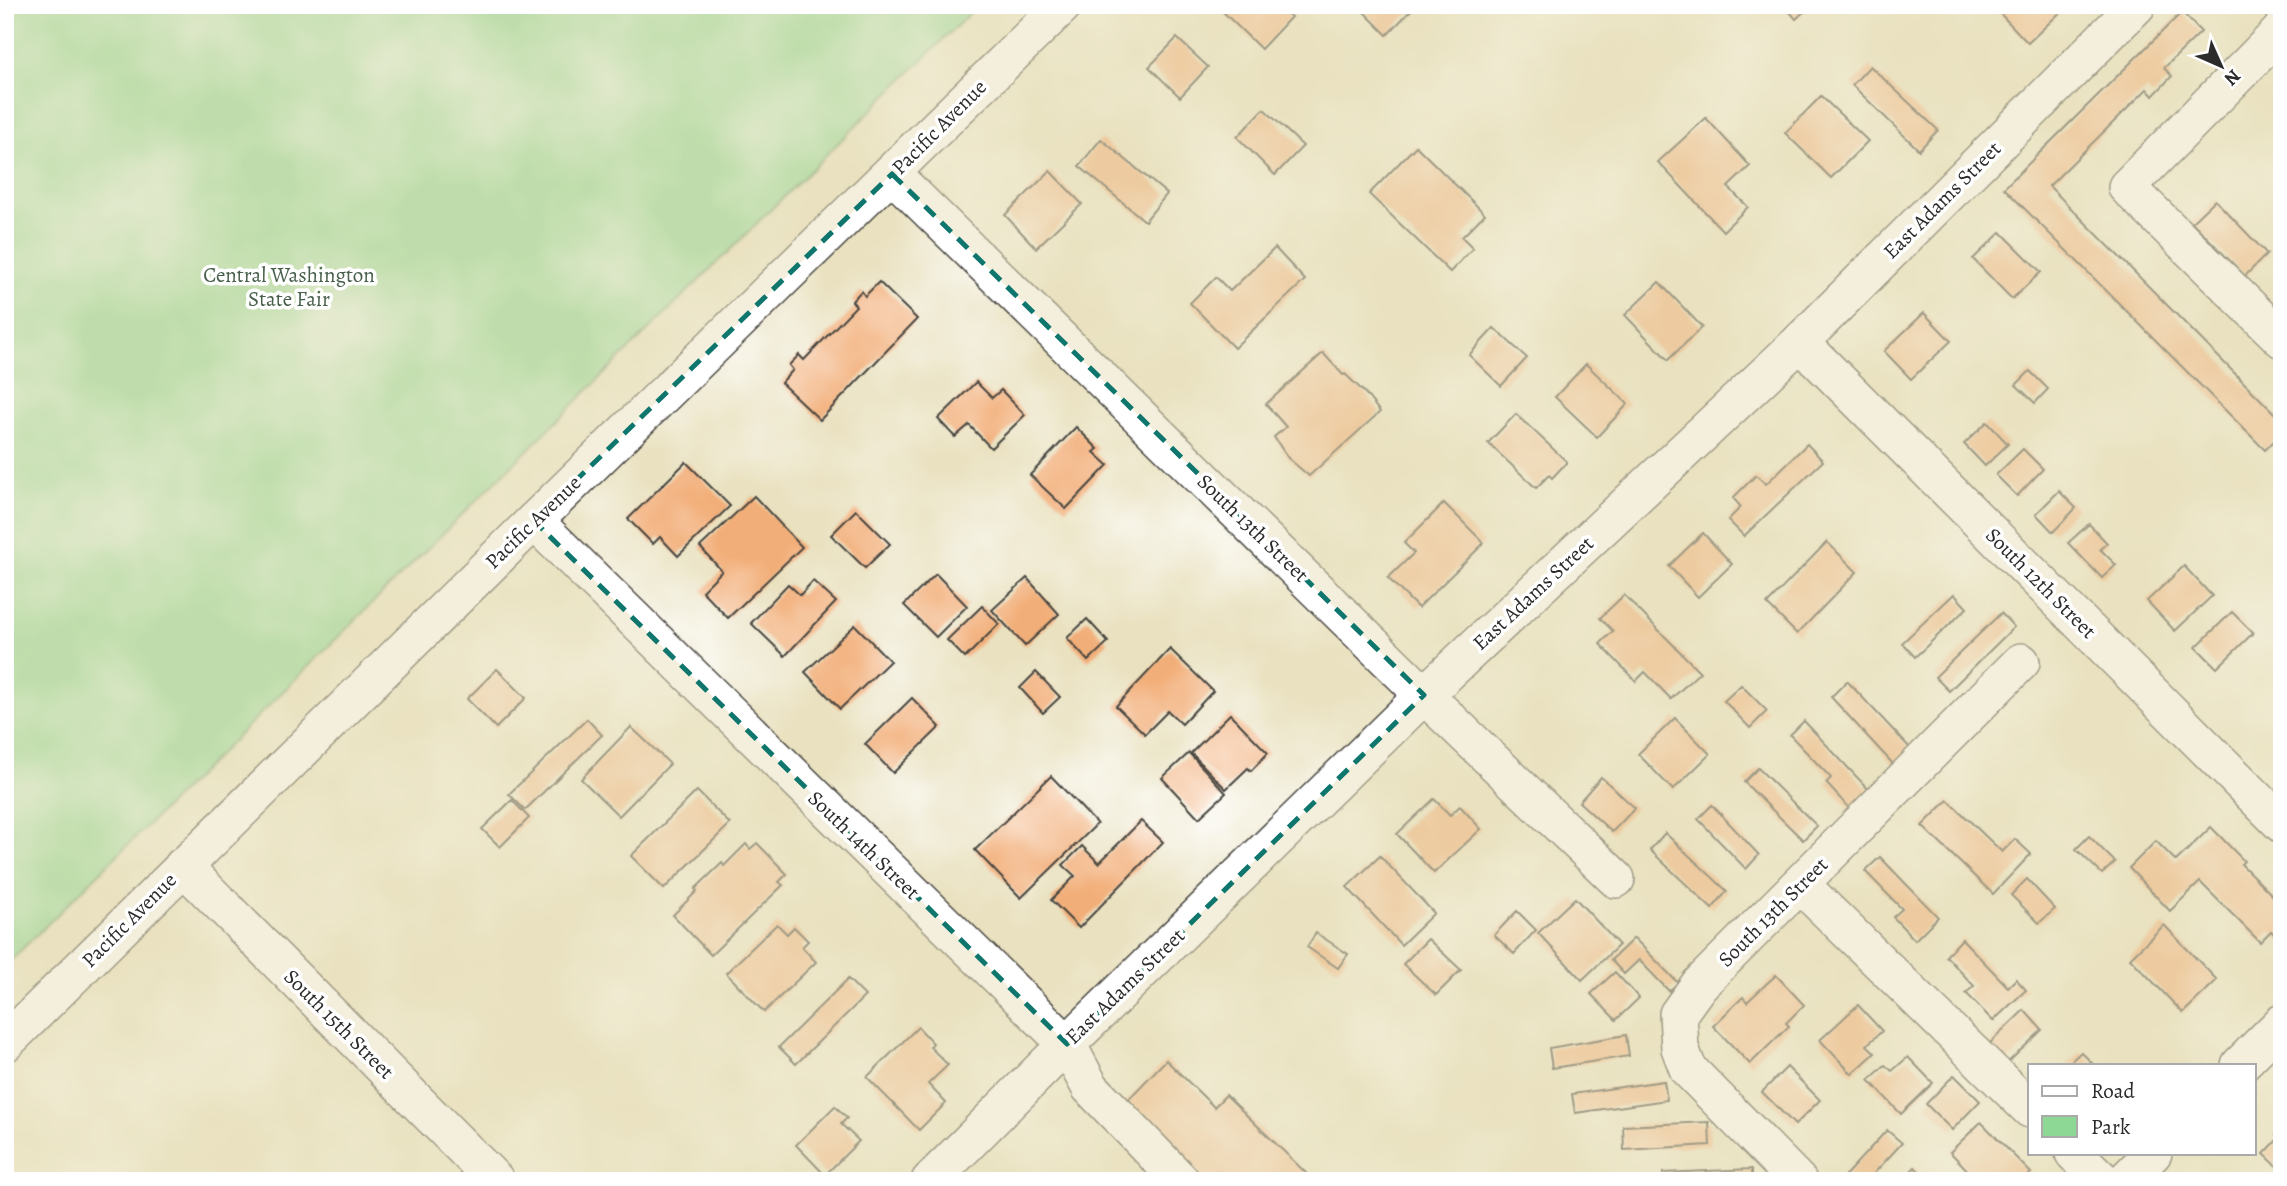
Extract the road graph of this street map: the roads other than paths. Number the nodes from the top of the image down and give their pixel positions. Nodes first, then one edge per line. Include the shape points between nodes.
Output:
1 (1063, 5) edge
2 (2137, 5) edge
3 (2282, 30) edge
4 (892, 174) junction
5 (2282, 339) edge
6 (1800, 342) junction
7 (534, 521) junction
8 (2021, 662) dead end
9 (1424, 695) junction
10 (2282, 824) edge
11 (183, 866) junction
12 (1615, 879) dead end
13 (1801, 885) junction
14 (2282, 1023) edge
15 (5, 1043) edge
16 (1067, 1044) junction
17 (2241, 1064) edge
18 (2028, 1107) edge
19 (2075, 1154) edge
20 (2151, 1154) edge
21 (496, 1181) edge
22 (930, 1181) edge
23 (1181, 1181) edge
24 (1798, 1181) edge
25 (2103, 1181) edge
26 (2125, 1181) edge

1 - 4 street, Pacific Avenue
2 - 6 street, East Adams Street
3 - 5 street via 2127,187
4 - 7 street, Pacific Avenue
4 - 9 street, South 13th Street
6 - 9 street, East Adams Street
6 - 10 street, South 12th Street
7 - 11 street, Pacific Avenue
7 - 16 street, South 14th Street
8 - 13 street, South 13th Street
9 - 12 street, South 13th Street
9 - 16 street, East Adams Street
11 - 15 street, Pacific Avenue
11 - 21 street, South 15th Street
13 - 18 street
13 - 24 street, South 13th Street via 1699,985 1678,1014 1680,1048 1688,1069
14 - 17 street
16 - 22 street, East Adams Street
16 - 23 street, South 14th Street via 1090,1087
19 - 25 street
20 - 26 street

